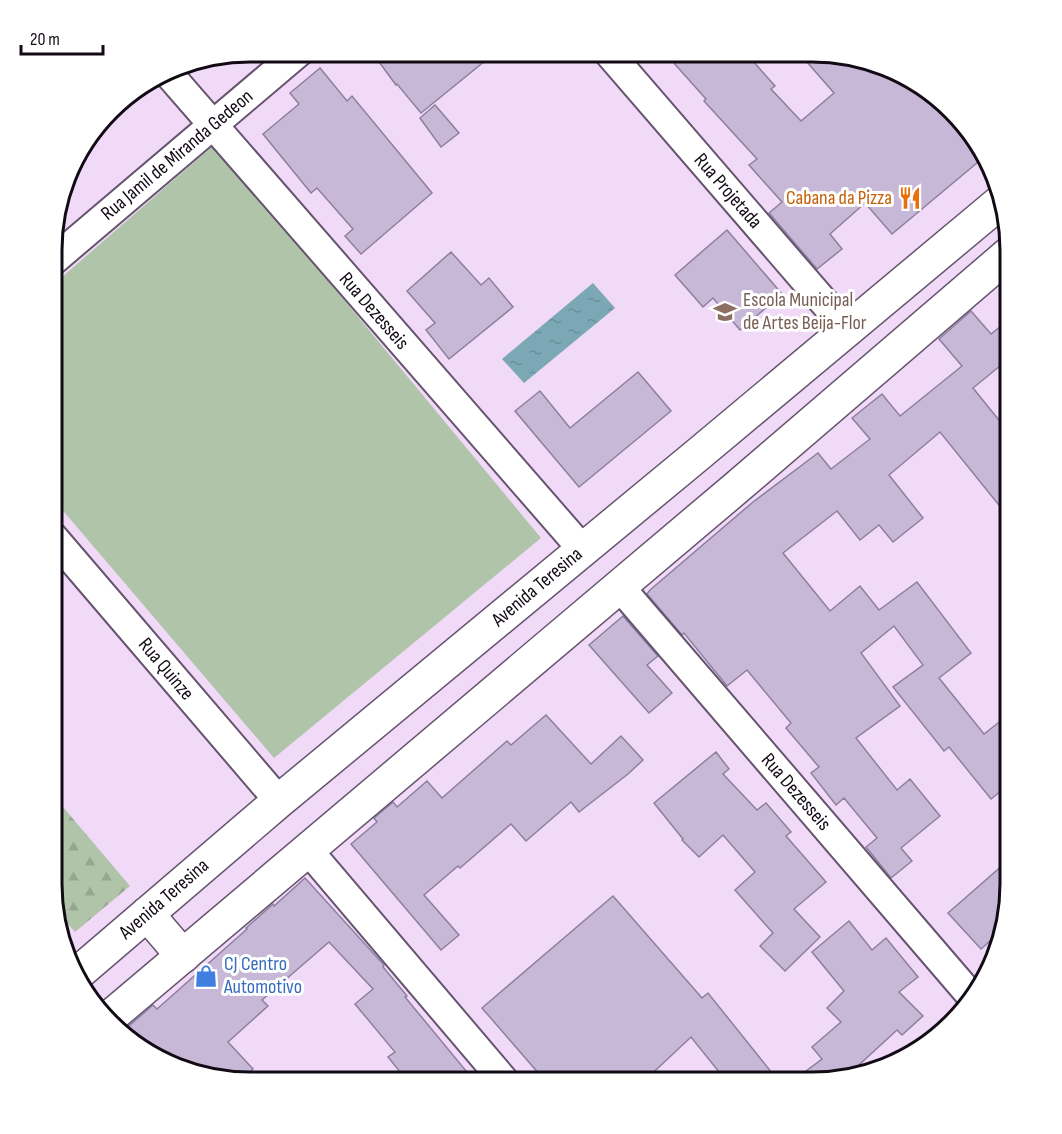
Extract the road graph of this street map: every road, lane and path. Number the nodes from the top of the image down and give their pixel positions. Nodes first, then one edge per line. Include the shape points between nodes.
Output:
1 (616, 61) edge
2 (287, 62) edge
3 (172, 78) edge
4 (212, 125) junction
5 (995, 206) edge
6 (62, 252) edge
7 (1000, 261) edge
8 (848, 330) junction
9 (62, 548) edge
10 (583, 550) junction
11 (620, 586) junction
12 (279, 801) junction
13 (308, 850) junction
14 (147, 914) junction
15 (183, 956) junction
16 (82, 970) edge
17 (967, 991) edge
18 (113, 1014) edge
19 (497, 1072) edge

1 - 8 street, Rua Projetada
2 - 4 street, Rua Jamil de Miranda Gedeon
3 - 4 street, Rua Dezesseis
4 - 6 street, Rua Jamil de Miranda Gedeon
4 - 10 street, Rua Dezesseis
5 - 8 main road, Avenida Teresina
7 - 11 main road
8 - 10 main road, Avenida Teresina
9 - 12 street, Rua Quinze
10 - 12 main road, Avenida Teresina
11 - 13 main road
11 - 17 street, Rua Dezesseis
12 - 14 main road, Avenida Teresina
13 - 15 main road
13 - 19 street
14 - 15 main road
14 - 16 main road, Avenida Teresina
15 - 18 main road

